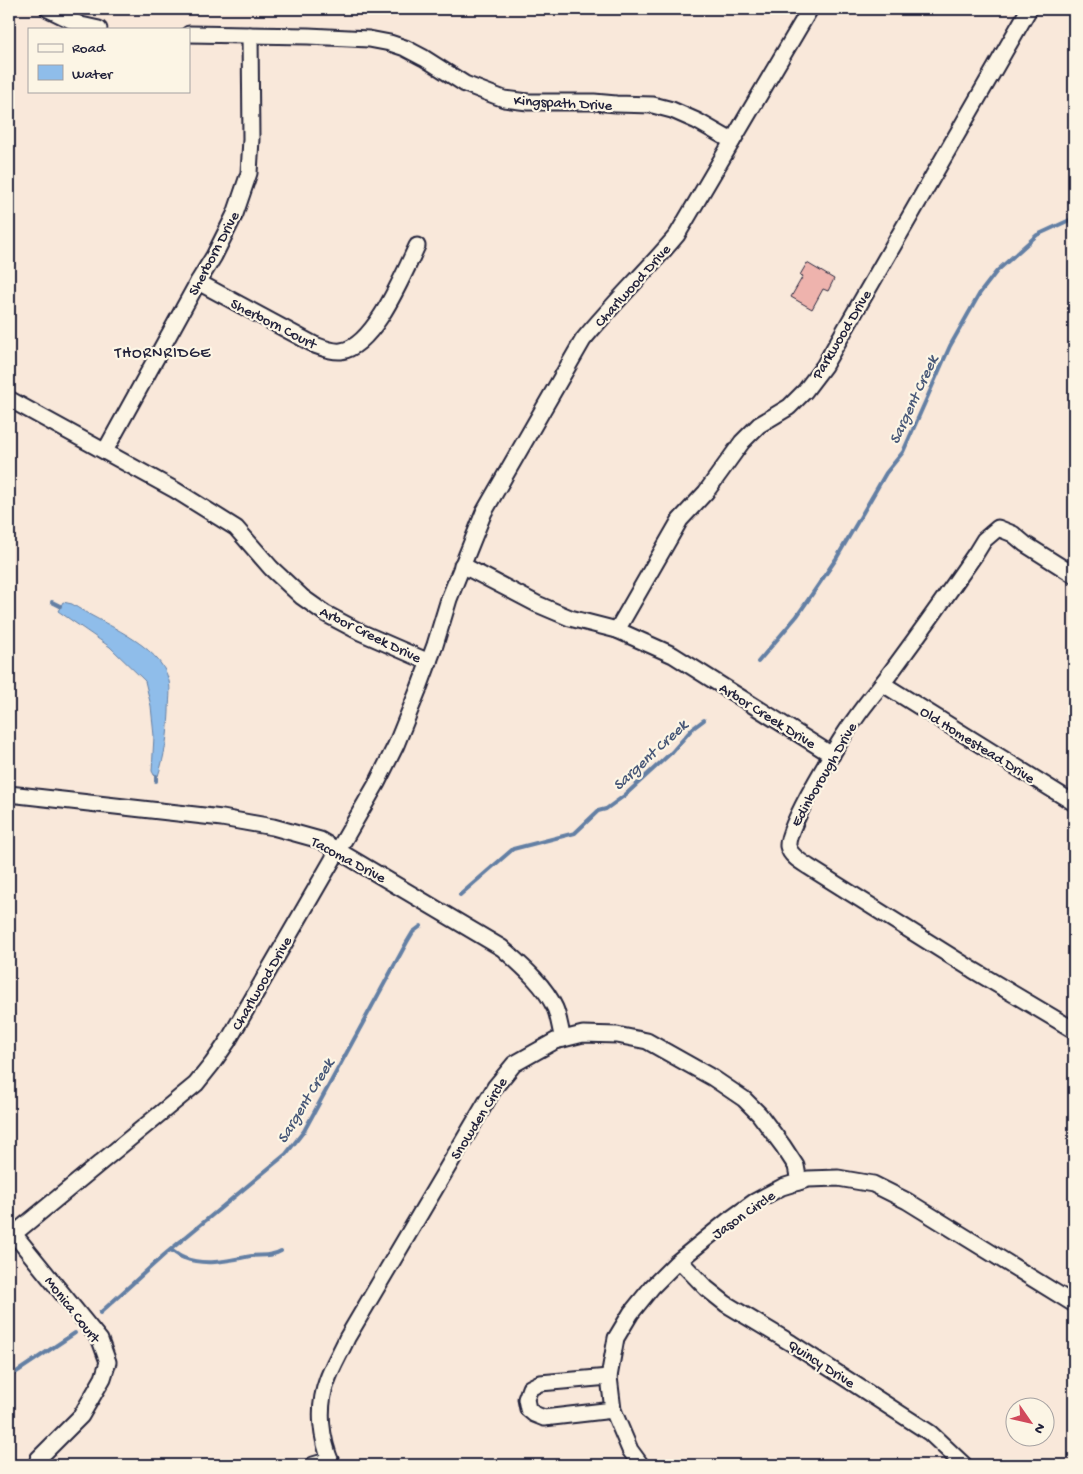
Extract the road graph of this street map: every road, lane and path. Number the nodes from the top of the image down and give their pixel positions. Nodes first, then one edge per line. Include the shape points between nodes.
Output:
1 (48, 9) edge
2 (810, 9) edge
3 (1029, 9) edge
4 (94, 28) edge
5 (190, 34) edge
6 (250, 35) junction
7 (732, 141) junction
8 (417, 246) dead end
9 (198, 282) junction
10 (9, 399) edge
11 (105, 451) junction
12 (462, 565) junction
13 (1074, 575) edge
14 (617, 630) junction
15 (429, 662) junction
16 (883, 684) junction
17 (832, 755) junction
18 (9, 794) edge
19 (1074, 803) edge
20 (338, 850) junction
21 (1074, 1030) edge
22 (563, 1039) junction
23 (799, 1182) junction
24 (11, 1236) edge
25 (680, 1261) junction
26 (1074, 1304) edge
27 (609, 1377) junction
28 (613, 1410) junction
29 (38, 1459) dead end
30 (331, 1462) edge
31 (313, 1465) edge
32 (641, 1465) edge
33 (964, 1465) edge

1 - 4 street
2 - 7 street, Charlwood Drive
3 - 14 street, Parkwood Drive via 824,366 789,406 759,425 742,442 706,492 680,520
5 - 6 street, Kingspath Drive
6 - 7 street, Kingspath Drive via 369,39 390,43 424,58 465,84 504,99 653,105 697,121
6 - 9 street, Sherborn Drive via 249,173 235,214
7 - 12 street, Charlwood Drive via 677,235 583,340 484,512
8 - 9 street, Sherborn Court via 374,328 355,346 342,351 315,345
9 - 11 street, Sherborn Drive
10 - 11 street, Arbor Creek Drive
11 - 15 street, Arbor Creek Drive via 236,528 271,568 326,614
12 - 14 street, Arbor Creek Drive via 553,611
12 - 15 street, Arbor Creek Drive
13 - 16 street, Edinborough Drive via 1013,534 998,528 984,540
14 - 17 street, Arbor Creek Drive via 673,655
15 - 20 street, Charlwood Drive via 396,745
16 - 17 street, Edinborough Drive via 855,718
16 - 19 street, Old Homestead Drive
17 - 21 street, Edinborough Drive via 790,833 788,847 795,858
18 - 20 street, Tacoma Drive via 222,818 273,827 320,840
20 - 22 street, Tacoma Drive via 502,948 523,966 545,993 555,1008
20 - 24 street, Charlwood Drive via 228,1041 196,1084
22 - 23 street, Snowden Circle via 583,1034 618,1035 647,1041 705,1073 744,1099 759,1114 796,1166
22 - 30 street, Snowden Circle via 514,1064 495,1087 347,1338 327,1381 321,1410 326,1450
23 - 25 street, Jason Circle via 754,1202
23 - 26 street, Jason Circle via 838,1178 874,1184
24 - 29 street, Monica Court via 100,1340 108,1362 103,1378 81,1416
25 - 27 street, Jason Circle via 652,1287 631,1313 616,1338
25 - 33 street, Quincy Drive via 726,1304 930,1432
27 - 28 street, Jason Circle
27 - 28 street via 540,1383 530,1388 526,1399 528,1409 544,1418
28 - 32 street, Jason Circle via 630,1450
30 - 31 street

